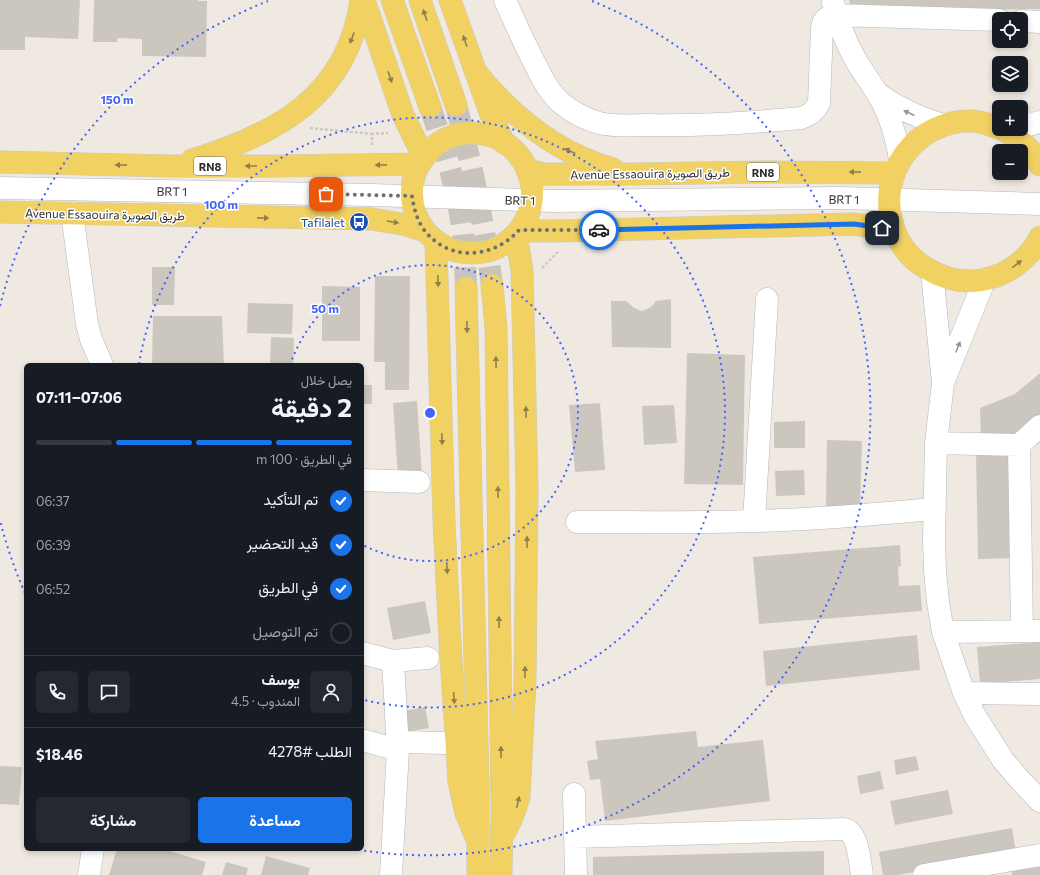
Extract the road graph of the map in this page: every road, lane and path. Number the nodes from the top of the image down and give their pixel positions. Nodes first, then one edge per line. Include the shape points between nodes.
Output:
1 (362, 0) edge
2 (392, 0) edge
3 (420, 0) edge
4 (450, 0) edge
5 (505, 0) edge
6 (834, 7) edge
7 (992, 19) edge
8 (1028, 21) edge
9 (1040, 22) edge
10 (475, 71) junction
11 (878, 94) junction
12 (456, 105) tunnel mouth
13 (430, 107) tunnel mouth
14 (1040, 122) edge
15 (279, 125) junction
16 (943, 125) junction
17 (992, 125) edge
18 (1028, 125) edge
19 (410, 131) junction
20 (372, 134) junction
21 (1014, 136) edge
22 (504, 143) junction
23 (422, 161) junction
24 (0, 162) edge
25 (372, 165) junction
26 (1040, 165) edge
27 (168, 166) junction
28 (897, 166) junction
29 (527, 170) junction
30 (633, 174) junction
31 (0, 188) edge
32 (412, 196) junction
33 (531, 200) junction
34 (888, 200) junction
35 (1040, 204) edge
36 (0, 212) edge
37 (72, 214) junction
38 (557, 231) junction
39 (517, 232) junction
40 (895, 232) junction
41 (430, 236) junction
42 (1040, 237) edge
43 (522, 270) junction
44 (932, 272) junction
45 (985, 279) junction
46 (492, 284) tunnel mouth
47 (466, 288) tunnel mouth
48 (767, 299) dead end
49 (101, 363) edge
50 (943, 383) junction
51 (1040, 426) edge
52 (936, 443) junction
53 (1019, 445) junction
54 (364, 480) edge
55 (419, 482) dead end
56 (935, 509) junction
57 (754, 521) junction
58 (577, 522) dead end
59 (1031, 631) edge
60 (943, 632) junction
61 (364, 654) edge
62 (428, 658) dead end
63 (393, 661) junction
64 (964, 693) junction
65 (1040, 694) edge
66 (364, 740) edge
67 (445, 743) dead end
68 (398, 746) junction
69 (574, 794) dead end
70 (1040, 801) edge
71 (502, 837) junction
72 (575, 837) junction
73 (478, 842) junction
74 (93, 851) edge
75 (1040, 855) edge
76 (89, 875) edge
77 (391, 875) edge
78 (478, 875) edge
79 (501, 875) edge
80 (576, 875) edge
81 (862, 875) edge
82 (924, 875) edge

1 -> 15 main road via 354,32 339,66 316,96
1 -> 19 main road
2 - 13 main road
12 -> 3 main road
10 -> 4 main road
5 - 6 street via 519,33 551,93 573,112 586,119 613,125 721,124 807,116 819,103 823,23
6 - 7 street
6 - 11 street via 854,56
8 - 9 street
10 - 22 main road
30 -> 10 main road via 588,160 546,138 508,108
16 -> 11 street via 902,109
11 - 28 street via 894,132
14 - 18 street
15 - 20 path
15 - 27 main road via 217,152
16 - 17 main road via 973,121
16 - 28 main road via 918,138
19 - 20 path
19 - 23 main road
20 - 25 path
21 - 26 main road via 1027,147
22 - 23 main road via 480,134 455,136 432,148
22 - 29 main road
23 -> 25 main road, RN8
23 - 32 main road via 415,174
27 -> 24 main road, RN8
25 -> 27 main road, RN8
28 -> 30 main road, Avenue Essaouira طريق الصويرة / RN8 via 770,172
28 - 34 main road
29 - 30 main road, Avenue Essaouira طريق الصويرة / RN8 via 544,174
29 - 33 main road
31 - 32 street, BRT 1
32 - 33 street, BRT 1
32 - 41 main road via 418,220
33 - 34 street, BRT 1
33 - 39 main road via 525,221
34 - 35 street, BRT 1
34 - 40 main road
36 - 37 main road, Avenue Essaouira طريق الصويرة
37 -> 41 main road, Avenue Essaouira طريق الصويرة via 372,219 407,225
37 - 49 street via 87,324
38 - 39 main road
38 - 40 main road via 854,224
38 - 43 path via 559,251 541,269
39 - 41 main road, Avenue Essaouira طريق الصويرة via 496,248 471,253 447,248
39 - 43 main road
40 - 44 main road via 914,259
41 -> 73 main road via 458,766 466,813
45 -> 42 main road via 1010,270 1021,262
71 -> 43 main road via 516,811 519,796 525,681 527,489
44 - 45 main road via 963,281
44 - 50 street
50 -> 45 street
71 -> 46 main road via 496,328
47 -> 73 main road
48 - 57 street
50 - 52 street
51 - 53 street
52 - 53 street
52 - 56 street
53 - 59 street
54 - 55 street
56 - 57 street
56 - 60 street via 935,571
57 - 58 street
59 - 60 street
60 - 64 street
61 - 63 street
62 - 63 street
63 - 68 street
64 - 65 street
64 - 70 street via 975,716 1003,760
66 - 68 street
67 - 68 street
68 - 77 street
69 - 72 street
71 - 79 main road
72 - 80 street
72 - 81 street via 844,829 855,838
73 - 78 main road
74 - 76 street
75 - 82 street

